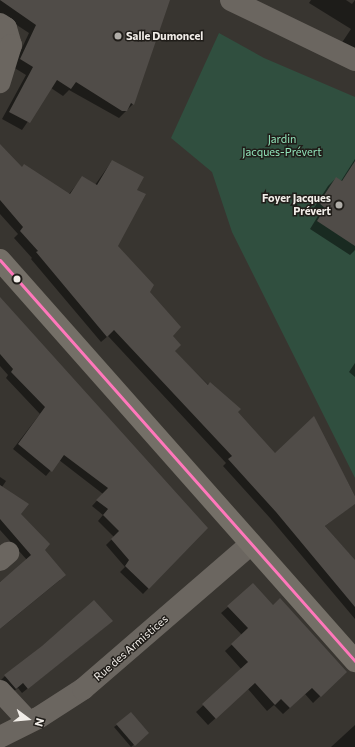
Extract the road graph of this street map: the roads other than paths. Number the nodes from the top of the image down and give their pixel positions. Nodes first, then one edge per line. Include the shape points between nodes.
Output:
1 (231, 0) edge
2 (0, 24) edge
3 (355, 60) edge
4 (0, 82) edge
5 (0, 260) edge
6 (251, 544) junction
7 (355, 661) edge
8 (0, 691) edge
9 (29, 722) junction
10 (0, 737) edge

1 - 3 street
2 - 4 street via 6,28 11,45
5 - 6 main road
6 - 7 main road
6 - 9 street, Rue des Armistices via 83,689
8 - 9 street
9 - 10 street, Rue des Armistices

